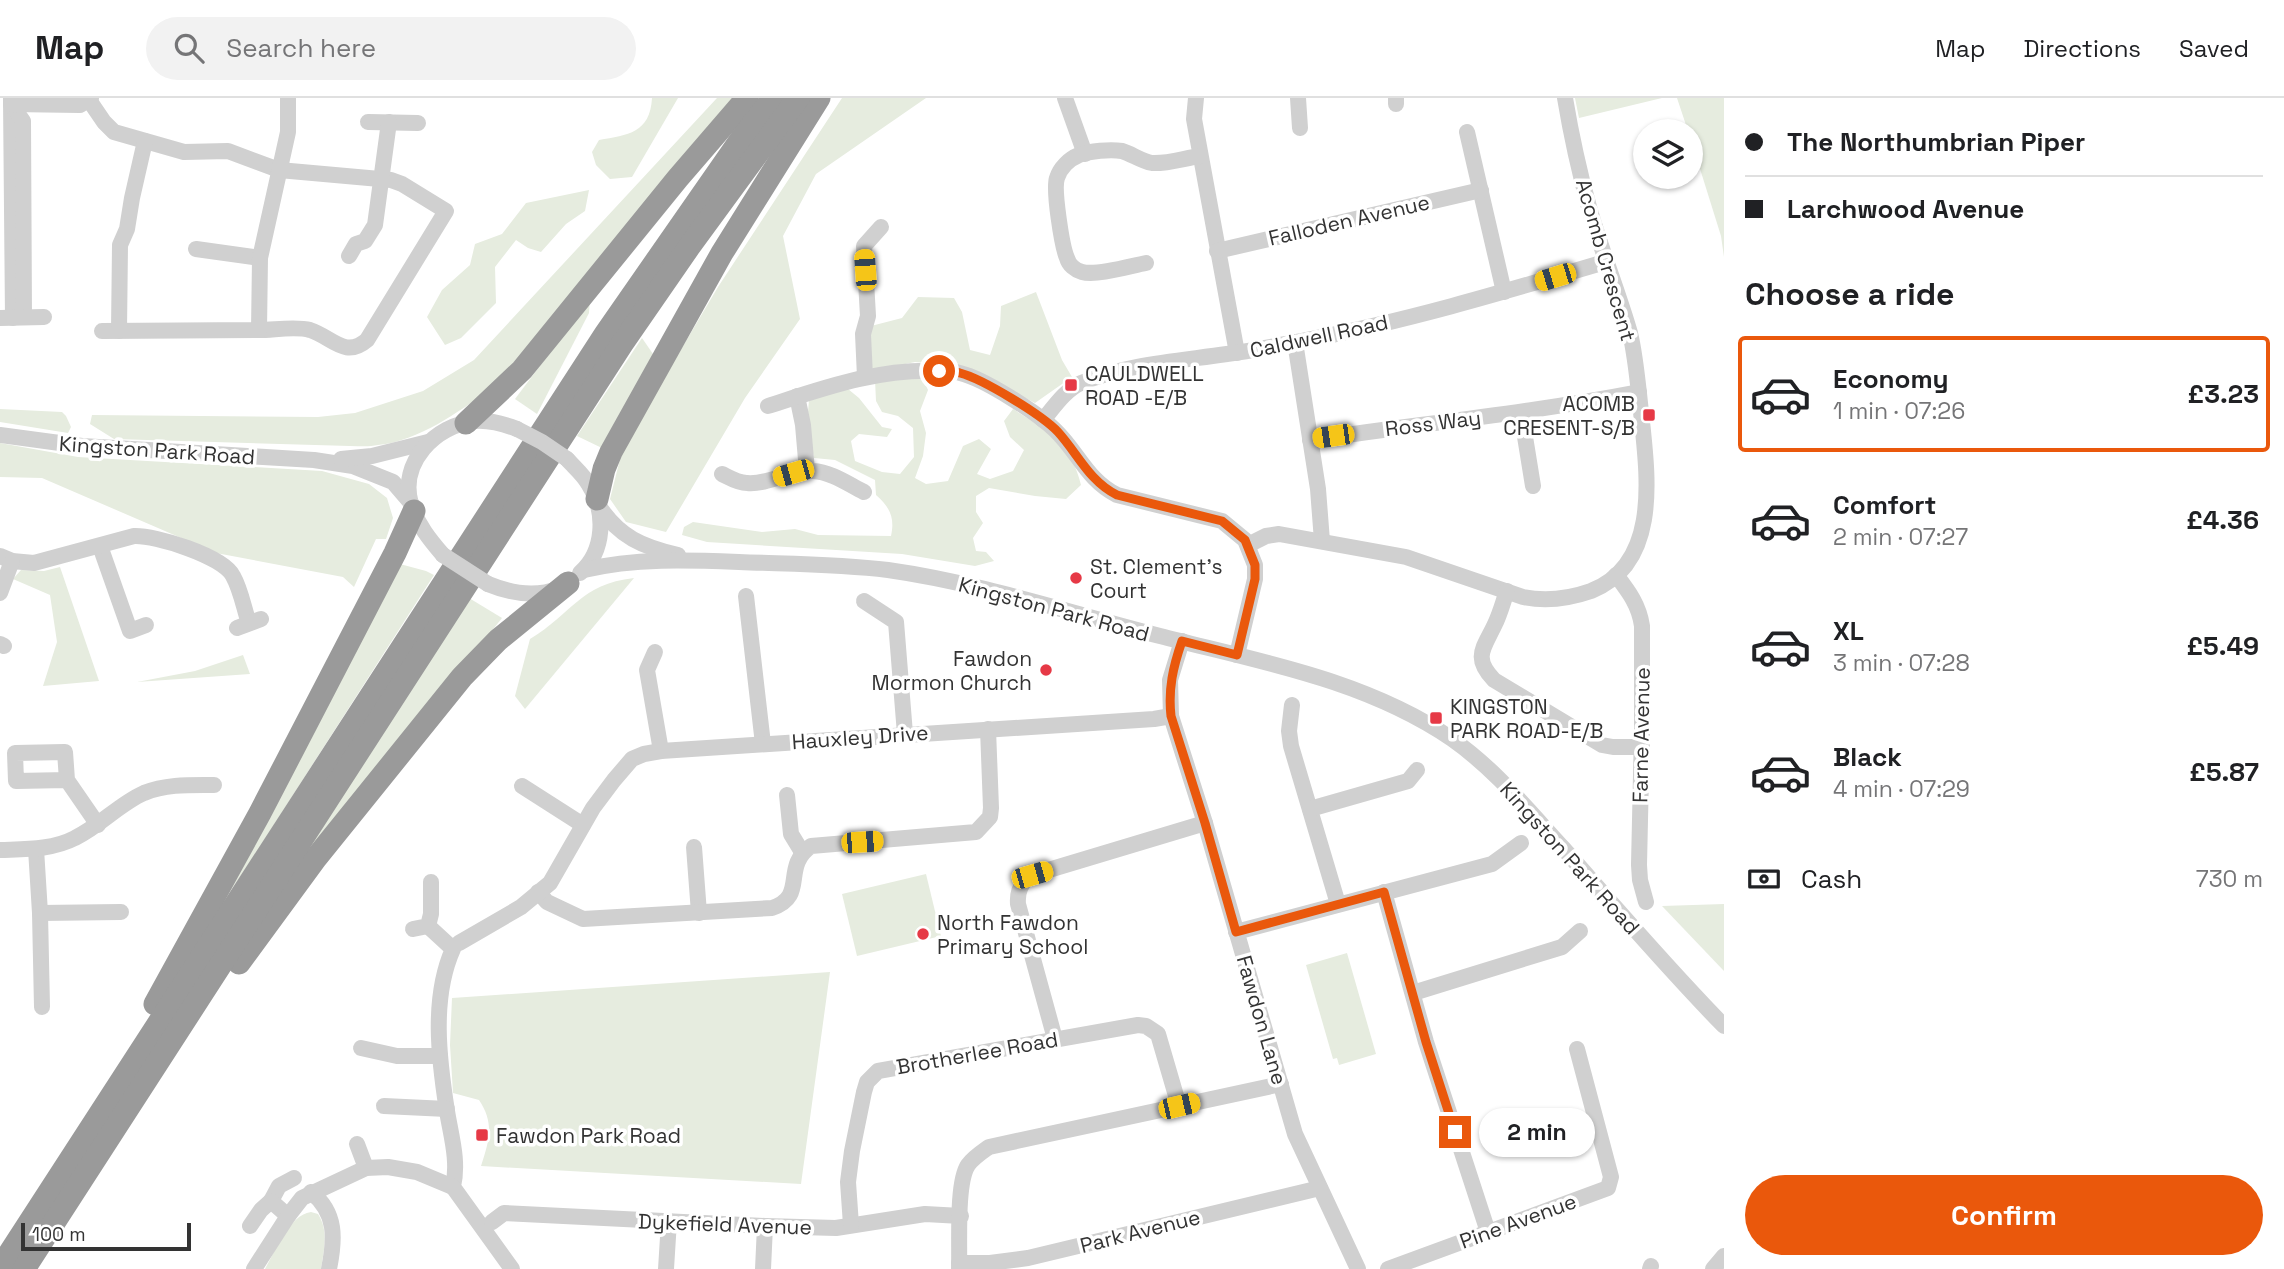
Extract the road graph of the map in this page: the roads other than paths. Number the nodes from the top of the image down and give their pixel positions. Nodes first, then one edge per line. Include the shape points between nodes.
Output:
1 (288, 98) edge
2 (747, 98) edge
3 (773, 98) edge
4 (798, 98) edge
5 (819, 98) edge
6 (1065, 98) edge
7 (1196, 98) edge
8 (1298, 98) edge
9 (1565, 98) edge
10 (90, 99) edge
11 (11, 101) edge
12 (368, 122) dead end
13 (389, 122) junction
14 (418, 123) dead end
15 (1300, 128) dead end
16 (1467, 132) dead end
17 (145, 141) junction
18 (1085, 154) junction
19 (1200, 156) junction
20 (279, 170) junction
21 (382, 180) junction
22 (1481, 190) junction
23 (881, 227) dead end
24 (196, 249) dead end
25 (1217, 251) junction
26 (349, 256) dead end
27 (260, 258) junction
28 (1605, 262) junction
29 (1146, 263) dead end
30 (1504, 292) junction
31 (13, 317) edge
32 (44, 317) dead end
33 (259, 330) junction
34 (102, 331) dead end
35 (119, 331) junction
36 (1295, 342) junction
37 (1237, 353) junction
38 (865, 377) junction
39 (1639, 392) junction
40 (797, 397) junction
41 (768, 406) dead end
42 (1521, 412) junction
43 (1043, 420) junction
44 (466, 423) junction
45 (0, 435) edge
46 (1310, 440) junction
47 (428, 442) junction
48 (314, 460) junction
49 (807, 471) junction
50 (722, 474) dead end
51 (1533, 486) dead end
52 (854, 493) dead end
53 (598, 502) junction
54 (412, 507) junction
55 (1322, 541) junction
56 (1248, 545) junction
57 (100, 546) junction
58 (6, 559) edge
59 (705, 561) junction
60 (1616, 575) junction
61 (576, 577) junction
62 (1507, 591) junction
63 (0, 593) edge
64 (746, 596) dead end
65 (864, 601) dead end
66 (249, 624) dead end
67 (146, 625) dead end
68 (1182, 641) junction
69 (655, 652) dead end
70 (1237, 655) junction
71 (1292, 705) dead end
72 (1171, 716) junction
73 (988, 729) junction
74 (905, 734) junction
75 (763, 744) junction
76 (1642, 747) junction
77 (661, 751) junction
78 (1417, 770) dead end
79 (67, 780) dead end
80 (214, 785) dead end
81 (522, 786) dead end
82 (787, 795) dead end
83 (1310, 809) junction
84 (1205, 823) junction
85 (98, 825) junction
86 (583, 825) junction
87 (1521, 843) dead end
88 (694, 847) dead end
89 (36, 849) junction
90 (0, 850) edge
91 (802, 852) junction
92 (431, 882) dead end
93 (538, 892) junction
94 (1384, 892) junction
95 (1646, 902) dead end
96 (1338, 904) junction
97 (121, 912) dead end
98 (40, 913) junction
99 (699, 913) junction
100 (1580, 931) dead end
101 (1236, 932) junction
102 (456, 946) junction
103 (1413, 993) junction
104 (42, 1007) dead end
105 (1724, 1026) edge
106 (1055, 1039) junction
107 (361, 1048) dead end
108 (1577, 1049) dead end
109 (440, 1056) junction
110 (1281, 1084) junction
111 (384, 1106) dead end
112 (1179, 1106) junction
113 (447, 1109) junction
114 (114, 1111) junction
115 (357, 1144) dead end
116 (366, 1168) junction
117 (294, 1178) dead end
118 (453, 1187) junction
119 (1320, 1188) junction
120 (311, 1192) junction
121 (271, 1201) junction
122 (288, 1216) junction
123 (961, 1216) junction
124 (669, 1221) junction
125 (492, 1222) dead end
126 (250, 1226) dead end
127 (765, 1226) junction
128 (851, 1226) junction
129 (1488, 1232) junction
130 (1724, 1256) edge
131 (959, 1266) edge
132 (0, 1268) edge
133 (24, 1269) edge
134 (254, 1269) edge
135 (329, 1269) edge
136 (512, 1269) edge
137 (666, 1269) edge
138 (764, 1269) edge
139 (1358, 1269) edge
140 (1388, 1269) edge
141 (1713, 1269) edge

1 - 20 street via 288,132
2 - 44 highway via 522,370
3 - 114 highway via 606,333
4 - 114 highway via 622,344
5 - 53 highway via 722,253 611,453
6 - 18 street
7 - 19 street
8 - 15 street
9 - 28 street, Acomb Crescent
10 - 11 street via 79,105
10 - 17 street via 114,132
11 - 31 street
12 - 13 street
13 - 14 street
13 - 21 street
16 - 22 street
17 - 20 street via 184,152 228,151
17 - 35 street via 120,245
18 - 19 street via 1121,151 1156,163
18 - 29 street via 1070,160 1057,178 1066,258 1080,272 1090,273 1126,258
19 - 25 street
20 - 21 street
20 - 27 street
21 - 26 street via 376,225
21 - 33 street via 402,184 446,211 367,340 349,349 309,330
22 - 25 street, Falloden Avenue
22 - 30 street
23 - 38 street via 864,246
24 - 27 street
25 - 37 street
27 - 33 street
28 - 30 street, Caldwell Road
28 - 39 street, Acomb Crescent via 1630,335
30 - 36 street, Caldwell Road
31 - 32 street
33 - 35 street
34 - 35 street
36 - 37 street, Caldwell Road
36 - 46 street
37 - 43 street, Caldwell Road via 1159,363 1078,384
38 - 40 street
38 - 43 street via 917,370 960,373 1003,393
39 - 42 street, Ross Way
39 - 60 street, Acomb Crescent via 1646,457 1643,531
40 - 41 street
40 - 49 street
42 - 46 street, Ross Way
42 - 51 street
43 - 56 street via 1106,490 1222,521
44 - 47 street
44 - 53 street, bridge via 493,422 542,442 567,460
45 - 48 street, Kingston Park Road via 82,446
46 - 55 street
47 - 48 street, Kingston Park Road via 372,456
47 - 54 street via 410,477
48 - 54 street, Kingston Park Road via 353,466 393,482
49 - 50 street via 749,484
49 - 52 street via 829,474
53 - 59 street, Kingston Park Road via 608,520 632,539
53 - 61 street via 600,533 594,554
54 - 61 street, bridge via 443,555 502,590 533,594 553,590
54 - 114 highway via 395,553 260,813 139,1031
55 - 56 street, Acomb Crescent via 1279,534
55 - 62 street, Acomb Crescent via 1406,557
56 - 70 street via 1255,579
57 - 58 street via 34,564
57 - 66 street via 147,535 224,565 233,575
57 - 67 street via 130,631
58 - 63 street
59 - 61 street, Kingston Park Road via 639,561
59 - 68 street, Kingston Park Road via 887,570 948,581
60 - 62 street, Acomb Crescent via 1595,589 1558,600
60 - 76 street, Farne Avenue via 1640,610
61 - 114 highway via 498,640 462,677 316,858 171,1061
62 - 76 street via 1482,651 1484,670 1602,745
64 - 75 street
65 - 74 street via 896,622
68 - 70 street, Kingston Park Road
68 - 72 street, Fawdon Lane via 1170,680
69 - 77 street via 647,670
70 - 105 street, Kingston Park Road via 1383,702 1453,740 1514,793
71 - 83 street via 1291,746
72 - 73 street, Hauxley Drive
72 - 84 street, Fawdon Lane
73 - 74 street, Hauxley Drive
73 - 91 street via 990,817 976,832 811,846
74 - 75 street, Hauxley Drive
75 - 77 street, Hauxley Drive
76 - 95 street, Farne Avenue via 1639,865
77 - 86 street, Hauxley Drive via 632,759
78 - 83 street via 1408,781
79 - 85 street
80 - 85 street via 165,786 143,793
81 - 86 street
82 - 91 street via 790,834
83 - 96 street
84 - 101 street, Fawdon Lane
84 - 106 street via 1032,875 1022,884 1018,904
85 - 89 street via 75,838
86 - 93 street, Hauxley Drive via 550,883
87 - 94 street via 1492,864
88 - 99 street
89 - 90 street
89 - 98 street
91 - 99 street via 784,904
92 - 102 street via 431,914 421,927
93 - 99 street via 547,902 583,919
93 - 102 street, Hauxley Drive
94 - 96 street
94 - 103 street
96 - 101 street
97 - 98 street
98 - 104 street
100 - 103 street via 1562,947
101 - 110 street, Fawdon Lane
102 - 109 street via 443,976
103 - 129 street
106 - 112 street, Brotherlee Road via 1128,1026 1153,1029 1161,1041
106 - 128 street, Brotherlee Road via 872,1075 864,1092 849,1167
107 - 109 street via 397,1056
108 - 129 street, Pine Avenue via 1611,1177 1608,1188
109 - 113 street
110 - 112 street
110 - 119 street, Fawdon Lane via 1295,1134
111 - 113 street
112 - 123 street via 989,1147 964,1172
113 - 118 street via 456,1162
114 - 132 highway
114 - 133 highway
115 - 116 street
116 - 118 street via 417,1172
116 - 120 street
117 - 121 street via 279,1186
118 - 136 street
119 - 131 street, Park Avenue via 1028,1258
119 - 139 street, Fawdon Lane
120 - 122 street
120 - 135 street via 330,1215
121 - 122 street
121 - 126 street
122 - 134 street
123 - 128 street, Dykefield Avenue via 925,1214
123 - 131 street
124 - 125 street, Dykefield Avenue via 504,1213
124 - 127 street, Dykefield Avenue
124 - 137 street
127 - 128 street, Dykefield Avenue
127 - 138 street
129 - 140 street, Pine Avenue
130 - 141 street

